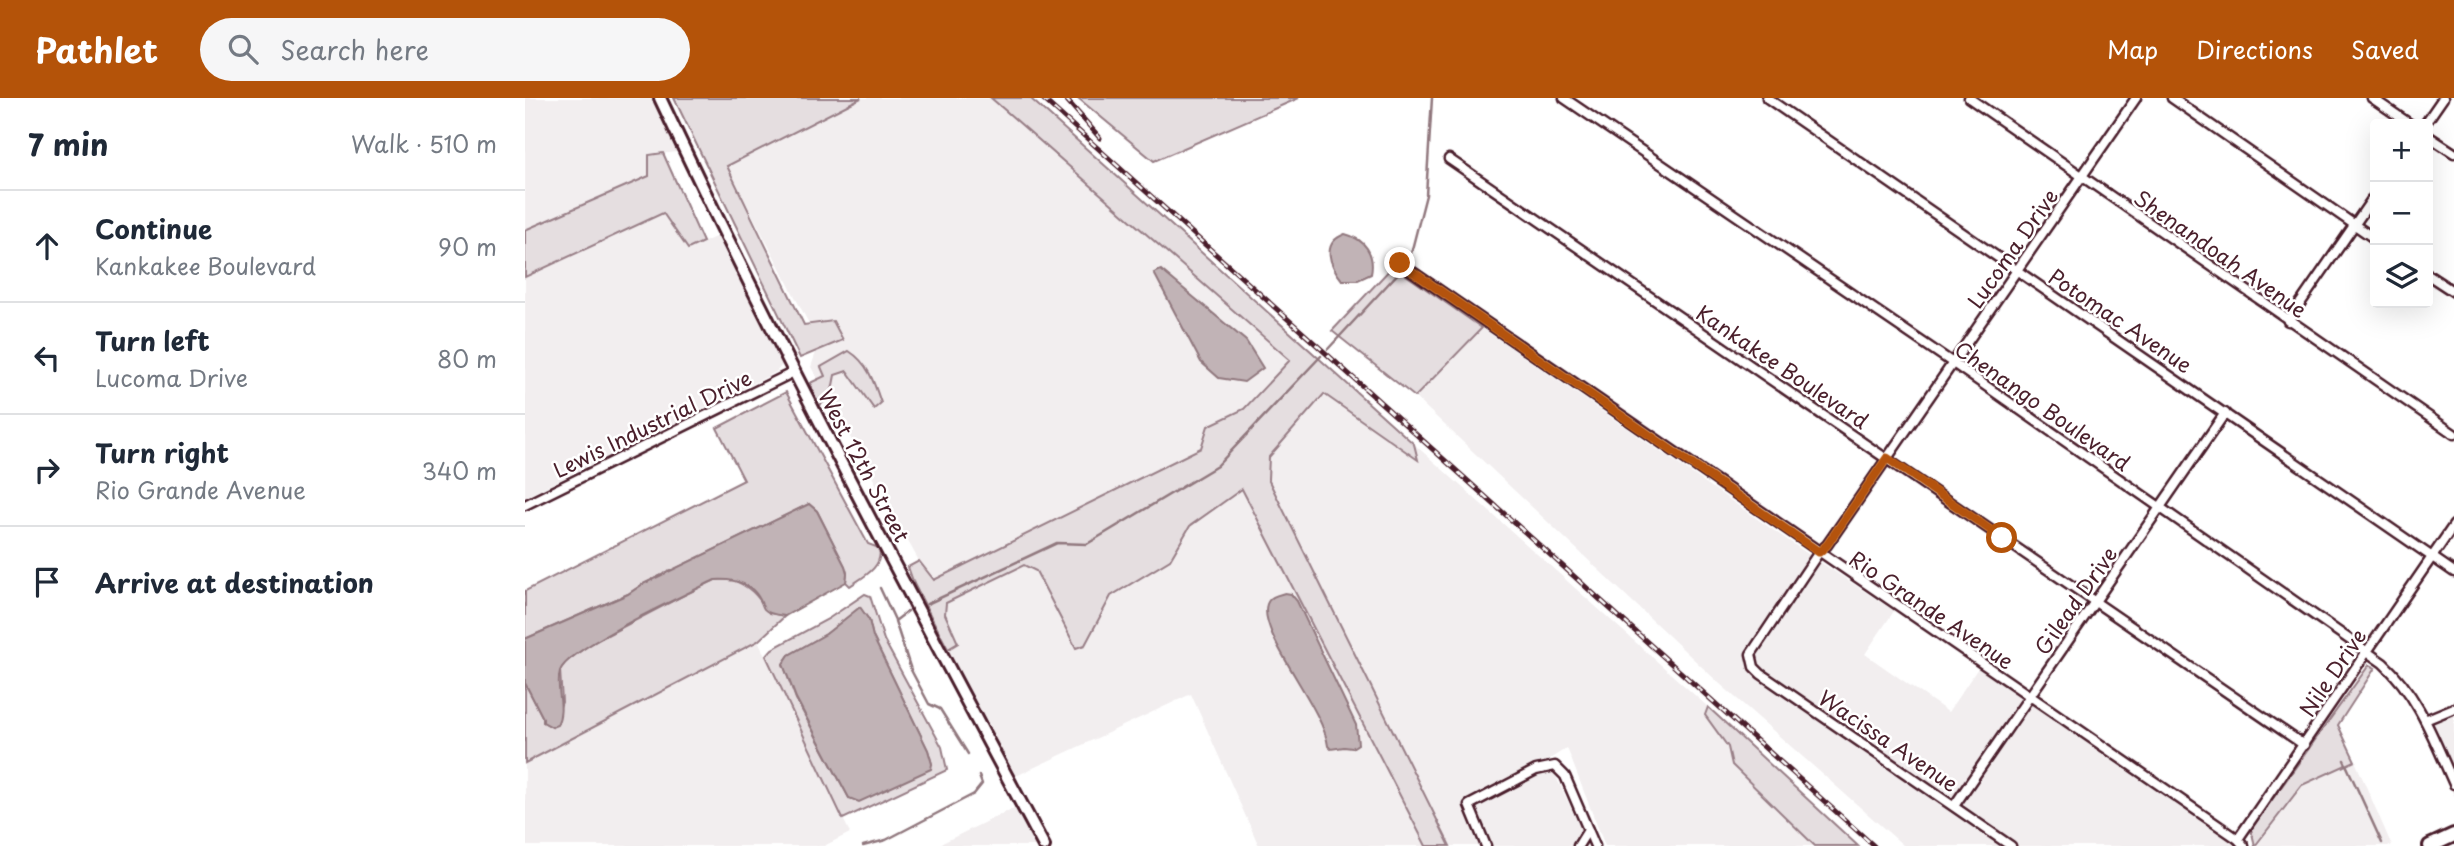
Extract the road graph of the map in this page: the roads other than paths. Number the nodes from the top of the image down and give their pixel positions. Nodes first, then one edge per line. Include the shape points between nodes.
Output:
1 (660, 98) edge
2 (1564, 98) edge
3 (1767, 98) edge
4 (1969, 98) edge
5 (2136, 98) edge
6 (2172, 98) edge
7 (2372, 98) edge
8 (2442, 98) edge
9 (2403, 119) edge
10 (2428, 119) edge
11 (2433, 139) edge
12 (2454, 153) edge
13 (1449, 159) dead end
14 (2082, 177) junction
15 (2370, 202) edge
16 (2354, 225) junction
17 (2370, 236) edge
18 (1400, 263) dead end
19 (2018, 270) junction
20 (2433, 278) edge
21 (2454, 292) edge
22 (2288, 321) junction
23 (1953, 363) junction
24 (794, 372) junction
25 (2225, 413) junction
26 (2454, 435) edge
27 (1887, 458) junction
28 (525, 505) edge
29 (2161, 508) junction
30 (2454, 525) edge
31 (1819, 552) junction
32 (2432, 556) junction
33 (2454, 572) edge
34 (2096, 602) junction
35 (2368, 652) junction
36 (1751, 659) joint
37 (2029, 696) junction
38 (2454, 708) edge
39 (2425, 720) junction
40 (2304, 745) junction
41 (2454, 784) edge
42 (1954, 806) junction
43 (1588, 830) junction
44 (2454, 835) edge
45 (2241, 843) edge
46 (1044, 846) edge
47 (1486, 846) edge
48 (1578, 846) edge
49 (1595, 846) edge
50 (2011, 846) edge
51 (2430, 846) edge

1 - 24 street, West 12th Street
2 - 23 street, Chenango Boulevard
3 - 19 street, Potomac Avenue
4 - 14 street, Shenandoah Avenue
5 - 14 street, Lucoma Drive
6 - 16 street
7 - 9 street
8 - 10 street
11 - 12 street
13 - 27 street, Kankakee Boulevard
14 - 19 street, Lucoma Drive
14 - 22 street, Shenandoah Avenue
15 - 16 street
16 - 17 street
16 - 22 street
18 - 31 street, Rio Grande Avenue
19 - 23 street, Lucoma Drive
19 - 25 street, Potomac Avenue
20 - 21 street
22 - 26 street, Shenandoah Avenue
23 - 27 street, Lucoma Drive
23 - 29 street, Chenango Boulevard
24 - 28 street, Lewis Industrial Drive
24 - 46 street, West 12th Street
25 - 29 street, Gilead Drive
25 - 32 street, Potomac Avenue
27 - 31 street, Lucoma Drive
27 - 34 street, Kankakee Boulevard
29 - 34 street, Gilead Drive
29 - 35 street, Chenango Boulevard
30 - 32 street, Nile Drive
31 - 36 street, Lucoma Drive via 1753,648
31 - 37 street, Rio Grande Avenue
32 - 33 street, Potomac Avenue
32 - 35 street, Nile Drive
34 - 37 street, Gilead Drive
34 - 40 street, Kankakee Boulevard
35 - 39 street, Chenango Boulevard via 2398,677
35 - 40 street, Nile Drive
36 - 42 street, Wacissa Avenue via 1761,674
37 - 42 street, Gilead Drive
37 - 45 street, Rio Grande Avenue
38 - 39 street
39 - 41 street, Chenango Boulevard
40 - 45 street, Nile Drive
42 - 50 street, Wacissa Avenue
43 - 47 street via 1565,776 1555,766 1536,770 1469,805
43 - 48 street
43 - 49 street
44 - 51 main road

